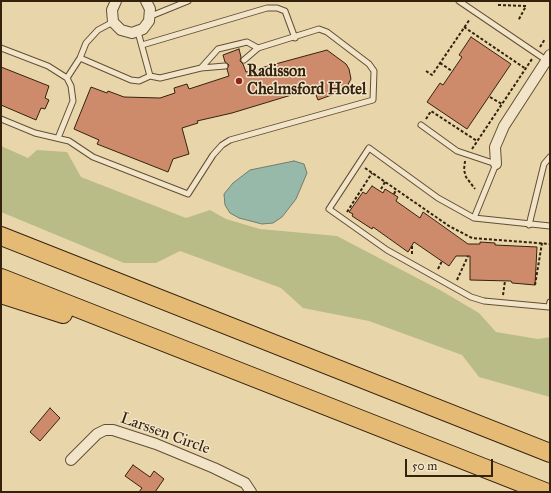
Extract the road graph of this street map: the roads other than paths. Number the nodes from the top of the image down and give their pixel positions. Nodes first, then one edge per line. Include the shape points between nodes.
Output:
1 (116, 1) edge
2 (146, 1) edge
3 (188, 1) edge
4 (459, 1) edge
5 (150, 16) junction
6 (113, 22) junction
7 (138, 32) junction
8 (295, 38) junction
9 (142, 46) junction
10 (1, 48) edge
11 (258, 48) junction
12 (80, 58) junction
13 (548, 58) edge
14 (244, 60) dead end
15 (225, 66) dead end
16 (201, 68) junction
17 (150, 76) junction
18 (67, 78) junction
19 (1, 119) edge
20 (421, 125) dead end
21 (58, 138) junction
22 (550, 157) edge
23 (496, 164) junction
24 (474, 218) junction
25 (529, 225) junction
26 (550, 226) edge
27 (1, 236) edge
28 (1, 278) edge
29 (1, 294) edge
30 (550, 302) edge
31 (263, 381) junction
32 (550, 452) edge
33 (71, 460) dead end
34 (251, 492) edge
35 (545, 492) edge

1 - 6 street via 112,10
2 - 5 street
3 - 5 lane
4 - 13 lane
5 - 7 street via 147,26
6 - 7 street via 121,30
6 - 12 lane via 98,30 86,43
7 - 9 lane
8 - 9 lane via 285,11 267,8
8 - 11 lane
8 - 21 lane via 319,30 327,32 369,64 374,71 373,100 222,144 188,194 93,157 69,141
9 - 17 lane
10 - 18 lane via 48,66
11 - 14 lane
11 - 16 lane via 247,42 218,49
12 - 17 lane via 131,80 138,81
12 - 18 lane
13 - 23 street via 504,126 495,147
15 - 16 lane
16 - 17 lane via 160,78
18 - 21 lane via 73,100
19 - 21 lane via 35,133
20 - 23 lane via 457,150
22 - 25 lane via 544,164
23 - 24 lane
24 - 25 lane
24 - 30 lane via 438,198 369,148 329,208 387,250 478,299 549,307
25 - 26 lane
27 - 32 highway
28 - 31 highway
29 - 31 highway
31 - 35 highway
33 - 34 street, Larssen Circle via 102,432 122,431 214,468 244,483

